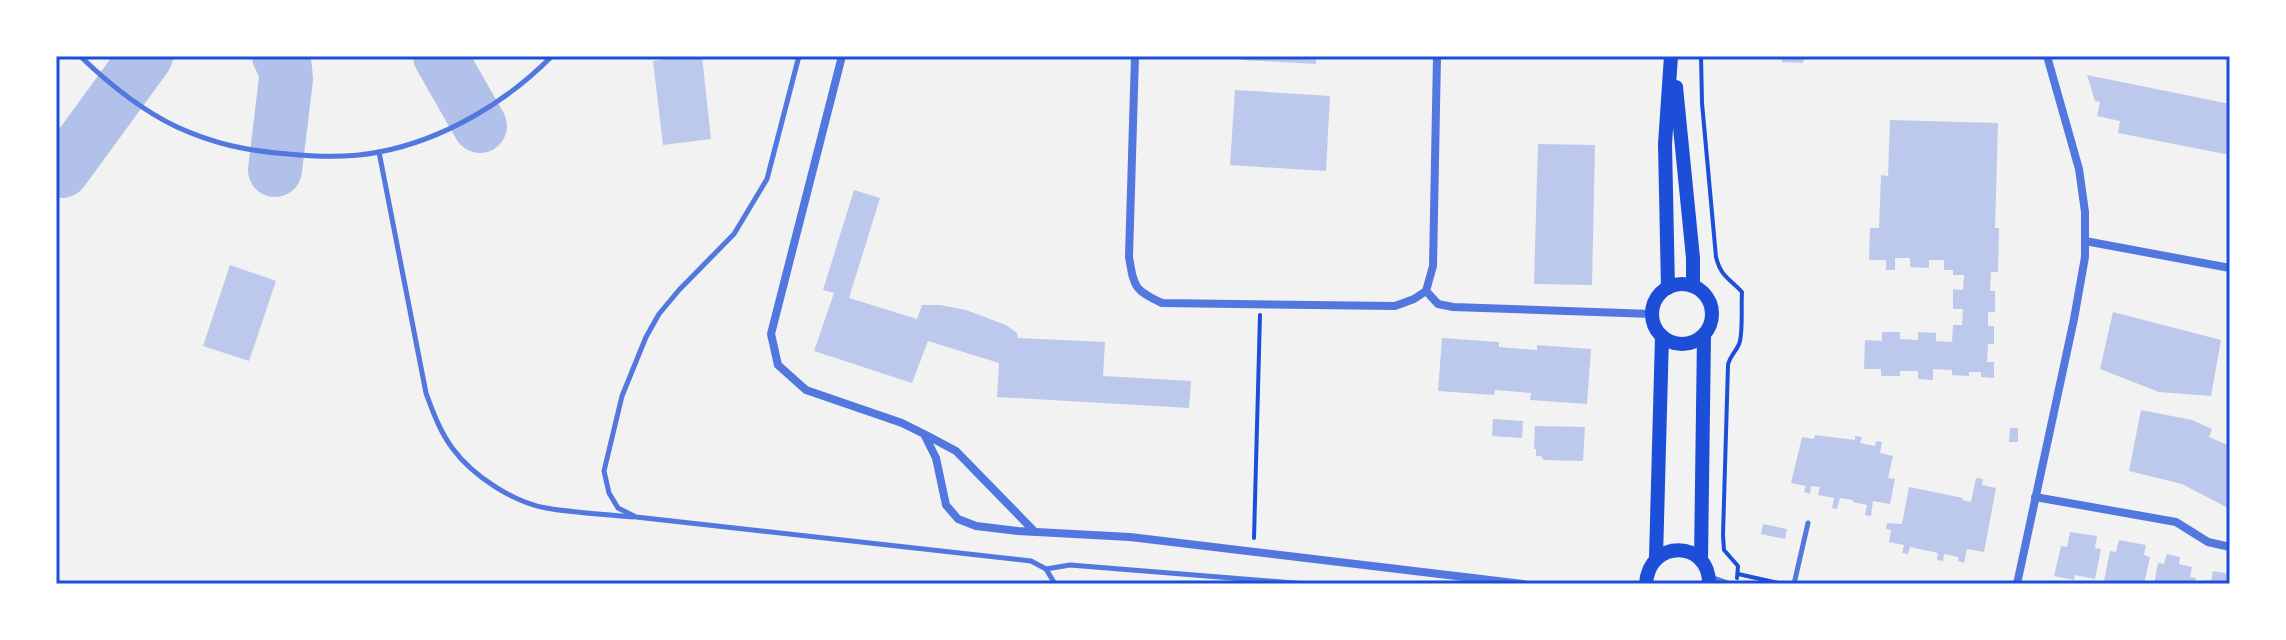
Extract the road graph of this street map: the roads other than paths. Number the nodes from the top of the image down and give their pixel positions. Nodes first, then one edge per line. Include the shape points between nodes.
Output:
1 (80, 56) edge
2 (552, 56) edge
3 (799, 56) edge
4 (842, 56) edge
5 (1135, 56) edge
6 (1437, 56) edge
7 (1672, 56) edge
8 (2047, 56) edge
9 (379, 152) junction
10 (2085, 241) junction
11 (2230, 268) edge
12 (1693, 286) junction
13 (1668, 288) junction
14 (1426, 291) junction
15 (1652, 314) junction
16 (1704, 335) junction
17 (1662, 336) junction
18 (924, 434) junction
19 (2035, 497) junction
20 (636, 517) junction
21 (1808, 523) dead end
22 (1035, 532) junction
23 (2230, 547) edge
24 (1656, 558) junction
25 (1701, 560) junction
26 (1046, 569) junction
27 (1709, 581) edge
28 (1055, 584) edge
29 (1306, 584) edge
30 (1523, 584) edge
31 (1646, 584) edge
32 (1726, 584) edge
33 (1794, 584) edge
34 (2017, 584) edge

1 - 9 lane via 152,114 218,143 314,156
2 - 9 lane via 474,115 427,139
3 - 20 lane via 767,179 734,234 659,314 622,396 604,471 618,508
4 - 18 street via 771,334 778,365 806,390
5 - 14 street via 1129,257 1133,282 1143,294 1162,303 1395,306
6 - 14 street via 1433,266
7 - 12 main road
7 - 13 main road via 1665,144
8 - 10 street via 2079,169
9 - 20 lane via 426,393 454,450 486,480 520,500
10 - 11 street
10 - 19 street via 2074,319
12 - 13 main road
12 - 16 main road via 1712,308
13 - 15 main road via 1656,299
14 - 15 street via 1438,304 1453,307
15 - 17 main road
16 - 17 main road via 1688,344
16 - 25 main road
17 - 24 main road
18 - 22 street via 956,451
18 - 22 street via 936,458 946,505 958,519
19 - 23 street via 2176,522 2208,542
19 - 34 street
20 - 26 lane via 1031,561
21 - 33 lane
22 - 30 street via 1130,537
24 - 25 main road via 1674,550
24 - 31 main road
25 - 27 main road
26 - 28 lane
26 - 29 lane via 1070,565
27 - 32 street

